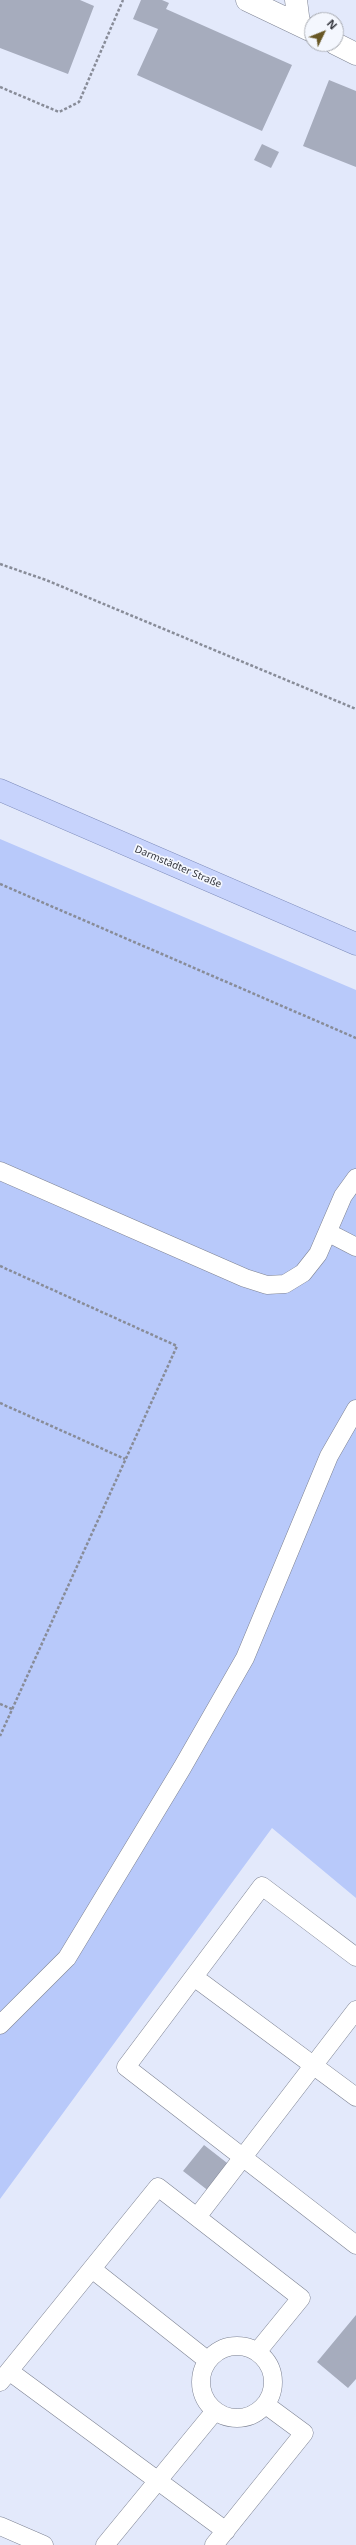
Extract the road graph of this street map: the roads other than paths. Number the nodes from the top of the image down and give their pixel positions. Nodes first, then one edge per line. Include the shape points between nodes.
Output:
1 (247, 0) edge
2 (296, 0) edge
3 (304, 22) edge
4 (304, 27) edge
5 (344, 48) edge
6 (356, 54) edge
7 (0, 790) edge
8 (356, 944) edge
9 (0, 1171) edge
10 (356, 1178) edge
11 (329, 1233) junction
12 (356, 1248) edge
13 (356, 1409) edge
14 (356, 1957) edge
15 (194, 1976) junction
16 (356, 2010) edge
17 (0, 2025) edge
18 (314, 2065) junction
19 (356, 2097) edge
20 (243, 2158) junction
21 (197, 2217) junction
22 (356, 2245) edge
23 (92, 2269) junction
24 (257, 2352) junction
25 (207, 2360) junction
26 (4, 2377) edge
27 (266, 2405) junction
28 (215, 2411) junction
29 (158, 2481) junction
30 (0, 2526) edge
31 (226, 2531) junction
32 (44, 2545) edge
33 (105, 2545) edge
34 (214, 2545) edge

1 - 4 street
2 - 3 street
5 - 6 street
7 - 8 main road, Darmstädter Straße
9 - 11 lane via 245,1278 267,1285 285,1284 304,1273
10 - 11 lane via 343,1196
11 - 12 lane
13 - 17 lane via 329,1456 245,1658 182,1768 67,1958
14 - 15 lane via 262,1886
15 - 18 lane
15 - 20 lane via 126,2067
16 - 18 lane
18 - 19 lane
18 - 20 lane
20 - 21 lane
20 - 22 lane
21 - 23 lane via 158,2187
21 - 24 lane via 301,2298
23 - 25 lane
23 - 26 lane
24 - 25 lane via 246,2347 234,2346 219,2350
24 - 27 lane via 267,2360 273,2376 272,2392
25 - 28 lane via 200,2382 205,2401
26 - 29 lane
27 - 28 lane via 256,2414 246,2418 226,2417
27 - 31 lane via 304,2433
28 - 29 lane
29 - 31 lane
29 - 33 lane
30 - 32 lane
31 - 34 lane

